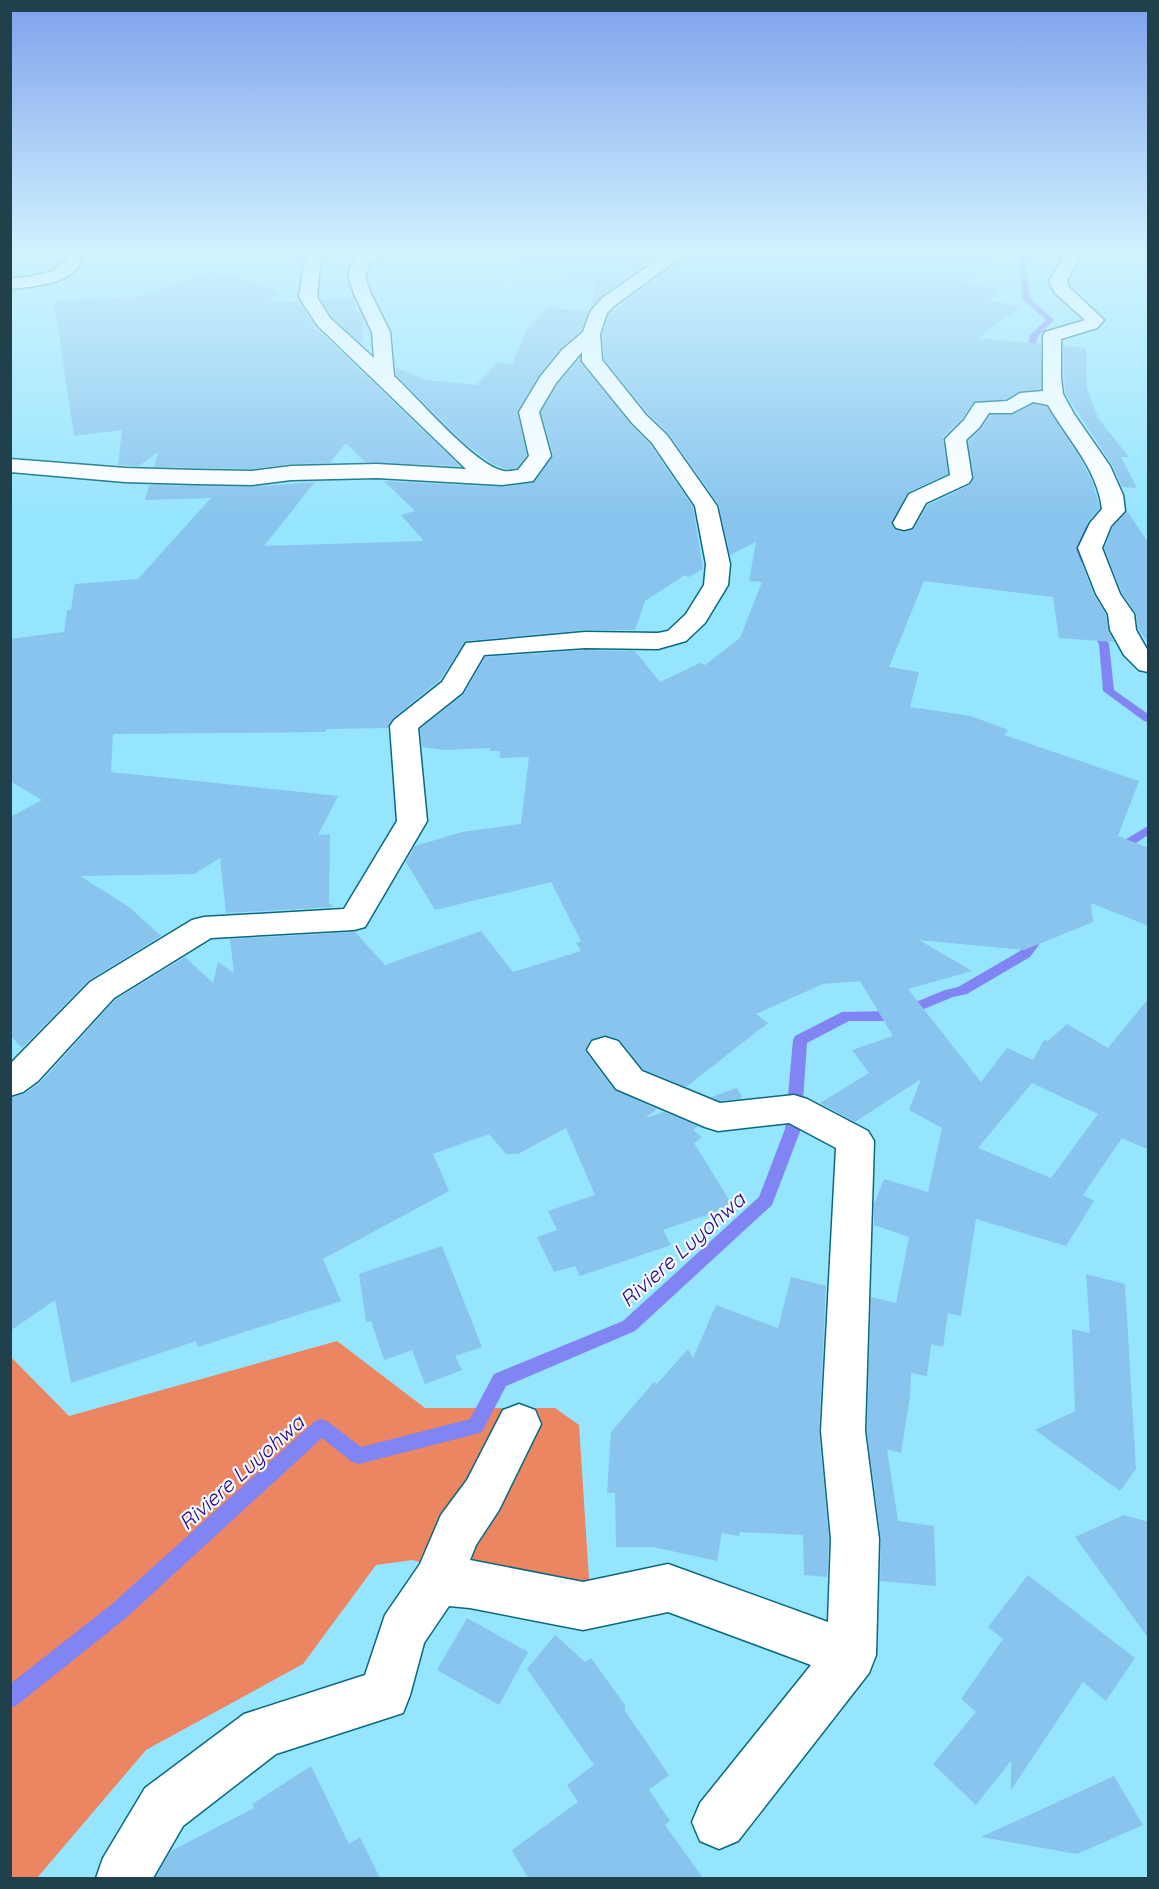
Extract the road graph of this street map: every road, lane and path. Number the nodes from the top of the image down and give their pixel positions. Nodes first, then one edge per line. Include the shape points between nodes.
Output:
1 (342, 339) edge
2 (381, 339) edge
3 (585, 339) edge
4 (591, 339) edge
5 (1052, 339) edge
6 (384, 378) junction
7 (1056, 401) junction
8 (10, 465) edge
9 (502, 478) junction
10 (904, 523) dead end
11 (1149, 664) edge
12 (605, 1050) dead end
13 (10, 1083) edge
14 (519, 1424) dead end
15 (437, 1581) junction
16 (851, 1655) junction
17 (719, 1822) dead end
18 (123, 1878) edge

1 - 6 street
2 - 6 street
3 - 9 street via 547,381 529,412 540,456 525,476
4 - 13 street via 592,361 660,440 706,506 718,564 716,585 696,618 677,636 658,641 585,640 475,648 453,687 404,726 412,821 354,919 204,928 102,990
5 - 7 street via 1052,388
6 - 9 street via 465,458
7 - 10 street via 1039,395 1019,400 1012,407 982,407 972,424 955,439 961,478 917,499
7 - 11 street via 1104,474 1114,511 1101,523 1090,548 1108,594 1121,614 1123,630 1137,655
8 - 9 street via 125,475 252,478 377,471
12 - 16 street via 629,1080 718,1117 795,1109 855,1142 843,1431 855,1539
14 - 15 street via 483,1495 458,1532
15 - 16 street via 583,1606 668,1588
15 - 18 street via 402,1632 386,1695 262,1732 164,1807
16 - 17 street

